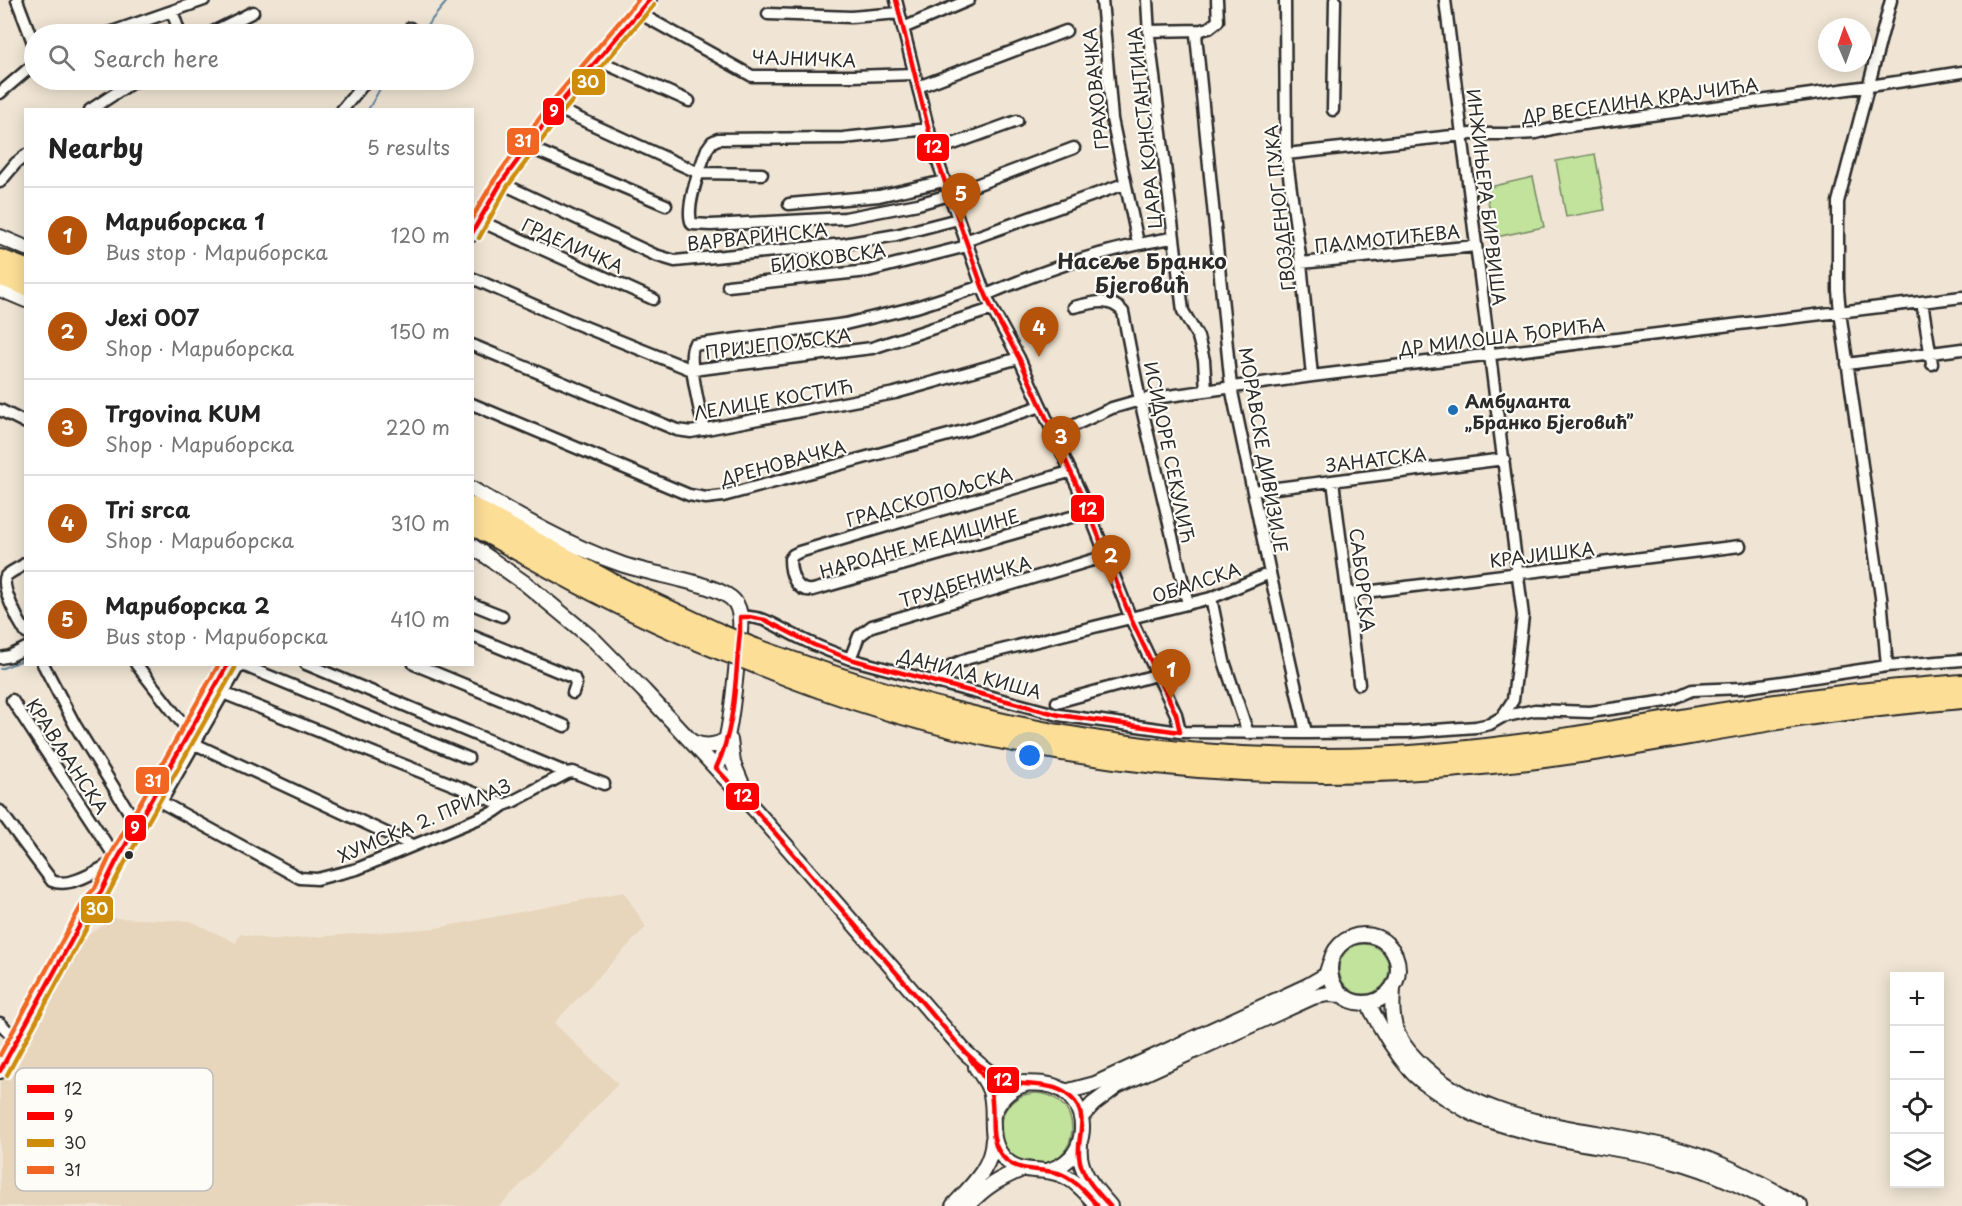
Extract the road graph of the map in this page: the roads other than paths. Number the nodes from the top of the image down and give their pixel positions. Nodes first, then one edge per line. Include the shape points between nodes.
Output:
1 (17, 0) edge
2 (204, 0) edge
3 (649, 0) edge
4 (896, 0) edge
5 (969, 0) edge
6 (1102, 0) edge
7 (1147, 0) edge
8 (1217, 0) edge
9 (1285, 0) edge
10 (1335, 0) edge
11 (1445, 0) edge
12 (1891, 0) edge
13 (172, 11) junction
14 (253, 12) dead end
15 (637, 12) junction
16 (899, 13) junction
17 (768, 14) dead end
18 (26, 24) edge
19 (135, 24) edge
20 (177, 24) edge
21 (229, 24) edge
22 (903, 28) junction
23 (1201, 30) junction
24 (1066, 31) dead end
25 (1149, 31) junction
26 (597, 60) junction
27 (1962, 72) edge
28 (24, 73) edge
29 (914, 74) junction
30 (918, 87) junction
31 (1869, 87) junction
32 (121, 90) edge
33 (359, 90) edge
34 (0, 93) edge
35 (688, 101) dead end
36 (93, 108) edge
37 (344, 108) edge
38 (556, 108) junction
39 (1333, 110) dead end
40 (1017, 121) dead end
41 (929, 129) junction
42 (1463, 135) junction
43 (528, 147) junction
44 (1074, 148) dead end
45 (934, 151) junction
46 (1286, 154) junction
47 (24, 157) edge
48 (699, 173) junction
49 (762, 174) dead end
50 (944, 181) junction
51 (0, 182) edge
52 (501, 183) junction
53 (1124, 184) junction
54 (949, 195) junction
55 (789, 204) dead end
56 (666, 205) dead end
57 (958, 219) junction
58 (480, 221) junction
59 (474, 231) edge
60 (0, 237) edge
61 (1172, 238) junction
62 (1138, 243) junction
63 (966, 244) junction
64 (1476, 246) junction
65 (24, 247) edge
66 (0, 259) edge
67 (1301, 263) junction
68 (24, 269) edge
69 (0, 276) edge
70 (474, 279) edge
71 (24, 285) edge
72 (728, 286) dead end
73 (0, 289) edge
74 (984, 290) junction
75 (1962, 297) edge
76 (24, 299) edge
77 (653, 299) dead end
78 (1922, 302) junction
79 (1074, 307) dead end
80 (992, 309) junction
81 (1840, 312) junction
82 (474, 346) edge
83 (1962, 349) edge
84 (1491, 354) junction
85 (1018, 358) junction
86 (1931, 359) junction
87 (1847, 364) junction
88 (692, 370) junction
89 (1312, 376) junction
90 (1231, 387) junction
91 (1206, 390) junction
92 (1140, 400) junction
93 (474, 405) edge
94 (1041, 406) junction
95 (0, 410) edge
96 (24, 422) edge
97 (704, 430) junction
98 (1053, 435) junction
99 (1504, 459) junction
100 (1069, 472) junction
101 (1333, 480) junction
102 (474, 490) edge
103 (1253, 491) junction
104 (474, 508) edge
105 (1089, 512) junction
106 (474, 526) edge
107 (1740, 546) dead end
108 (474, 547) edge
109 (799, 552) joint
110 (1106, 556) junction
111 (24, 564) edge
112 (1270, 573) junction
113 (1519, 573) junction
114 (1349, 594) junction
115 (1211, 598) junction
116 (1188, 604) junction
117 (474, 605) edge
118 (502, 616) dead end
119 (740, 617) junction
120 (1131, 619) junction
121 (24, 630) edge
122 (474, 637) edge
123 (722, 642) junction
124 (24, 649) edge
125 (0, 658) edge
126 (850, 659) junction
127 (1962, 660) edge
128 (44, 666) edge
129 (138, 666) edge
130 (226, 666) edge
131 (239, 666) edge
132 (245, 666) edge
133 (311, 666) edge
134 (419, 666) edge
135 (1887, 666) junction
136 (1156, 675) junction
137 (937, 683) junction
138 (1359, 684) dead end
139 (1962, 684) edge
140 (223, 693) junction
141 (573, 693) dead end
142 (1962, 699) edge
143 (12, 700) dead end
144 (1057, 702) dead end
145 (1502, 717) junction
146 (729, 720) junction
147 (565, 726) dead end
148 (1180, 732) junction
149 (1248, 732) junction
150 (1306, 733) junction
151 (192, 738) junction
152 (726, 739) junction
153 (692, 742) junction
154 (1565, 747) junction
155 (468, 758) dead end
156 (716, 768) junction
157 (567, 773) junction
158 (604, 784) dead end
159 (161, 802) junction
160 (504, 804) junction
161 (147, 807) junction
162 (0, 811) edge
163 (756, 811) junction
164 (137, 825) junction
165 (412, 845) junction
166 (117, 860) junction
167 (1330, 963) junction
168 (1393, 988) junction
169 (1342, 995) junction
170 (1368, 1003) junction
171 (0, 1023) edge
172 (16, 1040) junction
173 (966, 1053) junction
174 (0, 1071) edge
175 (1030, 1083) junction
176 (1065, 1092) junction
177 (1082, 1116) junction
178 (993, 1117) junction
179 (993, 1139) junction
180 (1080, 1145) junction
181 (1022, 1169) junction
182 (1047, 1171) junction
183 (953, 1206) edge
184 (967, 1206) edge
185 (1098, 1206) edge
186 (1110, 1206) edge
187 (1780, 1206) edge
188 (1800, 1206) edge

1 - 18 street
2 - 13 street
3 - 15 main road
4 - 16 street
5 - 22 street
6 - 53 street, ГРАХОВАЧКА via 1112,118
7 - 25 street, ЦАРА КОНСТАНТИНА
8 - 23 street via 1218,21
9 - 46 street, ГВОЗДЕНОГ ПУКА
10 - 39 street
11 - 42 street, ИНЖИЊЕРА БИРВИША
12 - 31 street
13 - 19 street
13 - 20 street
14 - 21 street
15 - 26 main road
15 - 29 street, ЧАЈНИЧКА via 752,76
16 - 17 street
16 - 22 street
22 - 29 street
23 - 25 street
23 - 90 street, МОРАВСКЕ ДИВИЗИЈЕ via 1196,35
24 - 30 street
25 - 61 street, ЦАРА КОНСТАНТИНА
26 - 35 street
26 - 38 main road
27 - 31 street, ДР ВЕСЕЛИНА КРАЈЧИЋА
28 - 34 street
29 - 30 street
30 - 41 street
31 - 42 street, ДР ВЕСЕЛИНА КРАЈЧИЋА via 1536,133
31 - 81 street via 1838,202
32 - 36 street
33 - 37 street
38 - 43 main road
38 - 48 street
40 - 45 street
41 - 45 street
41 - 48 street via 843,138 718,139 707,149
42 - 46 street, ДР ВЕСЕЛИНА КРАЈЧИЋА
42 - 64 street, ИНЖИЊЕРА БИРВИША
43 - 52 main road
43 - 56 street
44 - 54 street
45 - 50 street
46 - 67 street, ГВОЗДЕНОГ ПУКА
47 - 51 street
48 - 49 street
48 - 54 street via 689,214 692,224 845,218
50 - 54 street
50 - 55 street via 879,196
52 - 57 street, ВАРВАРИНСКА via 675,261 844,244
52 - 58 main road
53 - 62 street, ГРАХОВАЧКА
53 - 63 street, БИОКОВСКА
54 - 57 street
57 - 63 street
58 - 59 main road
58 - 77 street, ГРДЕЛИЧКА
60 - 65 main road
61 - 62 street
61 - 91 street, ЦАРА КОНСТАНТИНА via 1182,311 1198,337
62 - 74 street
63 - 72 street, БИОКОВСКА via 868,271
63 - 74 street
64 - 67 street, ПАЛМОТИЋЕВА
64 - 84 street, ИНЖИЊЕРА БИРВИША
66 - 68 highway
67 - 89 street, ГВОЗДЕНОГ ПУКА
69 - 71 highway
70 - 88 street, ПРИЈЕПОЉСКА
73 - 76 main road
74 - 80 street
74 - 88 street via 845,324 694,345
75 - 78 street, ДР МИЛОША ЂОРИЋА
78 - 81 street, ДР МИЛОША ЂОРИЋА
78 - 86 street
79 - 92 street, ИСИДОРЕ СЕКУЛИЋ via 1101,301 1120,308
80 - 85 street
80 - 88 street, ПРИЈЕПОЉСКА via 872,348
81 - 84 street, ДР МИЛОША ЂОРИЋА
81 - 87 street
82 - 97 street, ЛЕЛИЦЕ КОСТИЋ via 677,430
83 - 86 street
84 - 89 street, ДР МИЛОША ЂОРИЋА
84 - 99 street, ИНЖИЊЕРА БИРВИША
85 - 94 street
85 - 97 street, ЛЕЛИЦЕ КОСТИЋ via 896,393
86 - 87 street
87 - 135 street via 1881,597
88 - 97 street
89 - 90 street, ДР МИЛОША ЂОРИЋА
90 - 91 street, ДР МИЛОША ЂОРИЋА
90 - 103 street, МОРАВСКЕ ДИВИЗИЈЕ
91 - 92 street, ДР МИЛОША ЂОРИЋА
92 - 98 street, ДР МИЛОША ЂОРИЋА via 1112,408
92 - 116 street, ИСИДОРЕ СЕКУЛИЋ
93 - 94 street, ДРЕНОВАЧКА via 689,495 705,498 967,430
94 - 98 street
95 - 96 street
98 - 100 street
99 - 101 street, ЗАНАТСКА
99 - 113 street, ИНЖИЊЕРА БИРВИША
100 - 105 street
100 - 109 street, ГРАДСКОПОЉСКА
101 - 103 street, ЗАНАТСКА
101 - 114 street, САБОРСКА
102 - 119 main road via 552,533 620,564 722,592 736,603
103 - 112 street, МОРАВСКЕ ДИВИЗИЈЕ
104 - 123 highway
105 - 109 street, НАРОДНЕ МЕДИЦИНЕ via 810,591 799,586 793,576 790,559
105 - 110 street
106 - 123 highway via 610,600 696,640
107 - 113 street, КРАЈИШКА
108 - 153 main road via 595,641
110 - 120 street
110 - 126 street, ТРУДБЕНИЧКА via 872,626 859,636
111 - 121 street via 6,576 2,587
112 - 115 street, ОБАЛСКА
112 - 150 street, МОРАВСКЕ ДИВИЗИЈЕ
113 - 114 street, КРАЈИШКА
113 - 145 street, ИНЖИЊЕРА БИРВИША via 1523,616 1513,700
114 - 138 street, САБОРСКА
115 - 116 street, ОБАЛСКА
115 - 149 street via 1224,662
116 - 120 street, ОБАЛСКА
117 - 118 street
119 - 126 street, ДАНИЛА КИША via 762,618
119 - 146 main road
120 - 136 street
120 - 137 street, ОБАЛСКА via 969,658 950,666
122 - 141 street via 574,678
123 - 154 highway, bridge via 950,711 1127,744 1306,758 1508,754
124 - 125 street
126 - 137 street, ДАНИЛА КИША
127 - 135 street, ДАНИЛА КИША
128 - 164 street
129 - 151 street
130 - 151 main road
131 - 140 street
132 - 155 street
133 - 157 street
134 - 147 street
135 - 145 street, ДАНИЛА КИША via 1742,688 1692,690 1667,701 1590,712 1535,710
136 - 144 street
136 - 148 street via 1176,714
137 - 148 street, ДАНИЛА КИША via 1059,715
139 - 154 highway via 1857,693
140 - 151 street
140 - 160 street
142 - 154 highway
143 - 166 street, КРАВЉАНСКА
145 - 150 street, ДАНИЛА КИША via 1476,727
146 - 152 main road
146 - 163 main road via 734,763
148 - 149 street, ДАНИЛА КИША
149 - 150 street, ДАНИЛА КИША
151 - 159 street
151 - 161 main road
151 - 165 street
152 - 153 main road via 708,746
152 - 156 main road
153 - 156 main road
156 - 163 main road
157 - 158 street
157 - 160 street, ХУМСКА 2. ПРИЛАЗ
159 - 161 street
159 - 165 street, ХУМСКА 2. ПРИЛАЗ via 300,878 318,879 357,869
160 - 165 street, ХУМСКА 2. ПРИЛАЗ via 494,812
161 - 164 main road
162 - 166 street via 57,884 72,882
163 - 173 main road
164 - 166 main road
166 - 172 main road
167 - 168 main road via 1336,949 1348,939 1362,935 1377,937 1397,959 1398,974
167 - 169 main road via 1332,981
167 - 176 main road via 1326,975 1307,986 1095,1084
168 - 170 main road
168 - 188 main road via 1392,1008 1398,1036 1438,1080 1469,1099 1512,1116 1684,1151 1751,1178
169 - 170 main road
169 - 177 main road via 1313,998 1117,1086
170 - 187 main road via 1414,1074 1464,1109 1517,1129 1675,1161 1738,1184
171 - 172 street
172 - 174 main road
173 - 175 main road via 996,1077
173 - 178 main road via 989,1088
175 - 176 main road via 1050,1085
175 - 178 main road via 1011,1091 998,1104
176 - 177 main road
177 - 180 main road
178 - 179 main road
179 - 181 main road via 1006,1160
179 - 183 main road via 993,1151 983,1172
180 - 182 main road via 1066,1162
180 - 186 main road via 1084,1171
181 - 182 main road
181 - 184 main road via 989,1185
182 - 185 main road via 1073,1181

